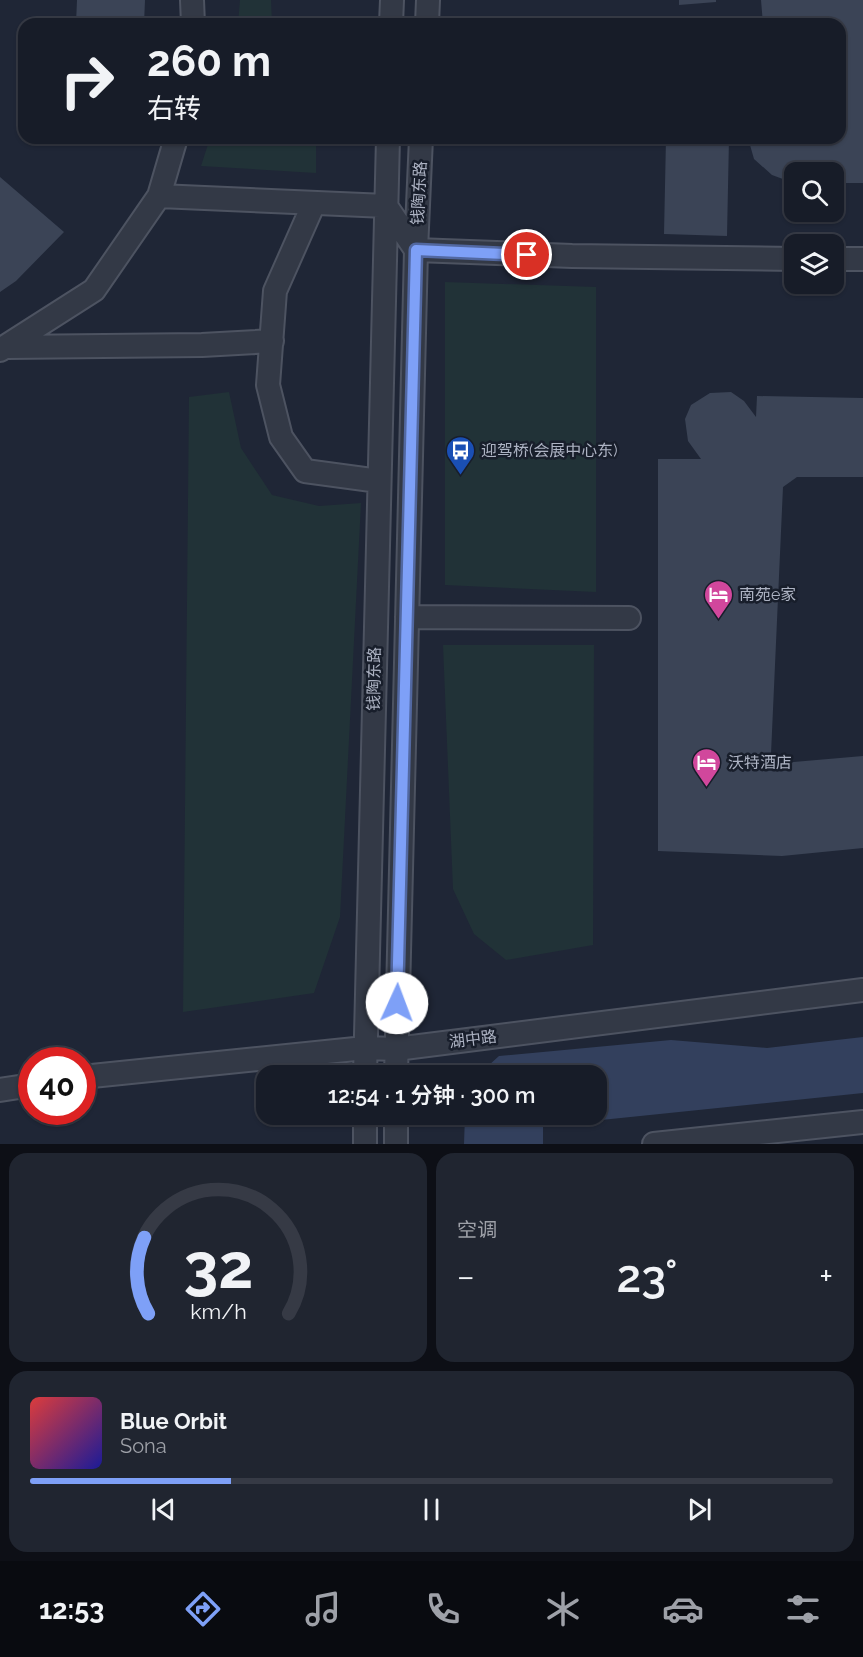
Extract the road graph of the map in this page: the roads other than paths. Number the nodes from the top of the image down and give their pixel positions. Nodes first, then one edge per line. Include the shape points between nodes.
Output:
1 (192, 0) edge
2 (392, 0) edge
3 (428, 0) edge
4 (194, 18) edge
5 (391, 18) edge
6 (427, 18) edge
7 (174, 144) edge
8 (388, 144) edge
9 (421, 144) edge
10 (159, 196) junction
11 (314, 203) junction
12 (386, 206) junction
13 (416, 250) junction
14 (784, 259) edge
15 (844, 259) edge
16 (863, 259) edge
17 (272, 341) junction
18 (4, 348) edge
19 (379, 481) junction
20 (407, 617) junction
21 (629, 618) dead end
22 (863, 990) edge
23 (365, 1048) junction
24 (396, 1049) junction
25 (365, 1065) edge
26 (396, 1065) edge
27 (96, 1076) edge
28 (18, 1087) edge
29 (0, 1090) edge
30 (863, 1122) edge
31 (365, 1125) edge
32 (396, 1125) edge
33 (365, 1144) edge
34 (396, 1144) edge
35 (654, 1144) edge

1 - 4 street
2 - 5 street
3 - 6 street
7 - 10 street
8 - 12 street, 钱陶东路
9 - 13 street, 钱陶东路
10 - 11 street
10 - 18 street via 94,290
11 - 12 street
11 - 17 street via 275,291
12 - 13 street
12 - 19 street, 钱陶东路
13 - 14 street
13 - 20 street, 钱陶东路
15 - 16 street
17 - 18 street
17 - 19 street via 268,385 281,437 305,471
19 - 23 street, 钱陶东路
20 - 21 street
20 - 24 street, 钱陶东路
22 - 24 street, 湖中路
23 - 24 street, 湖中路
23 - 25 street, 钱陶东路
23 - 27 street, 湖中路
24 - 26 street, 钱陶东路
28 - 29 street
30 - 35 street
31 - 33 street
32 - 34 street

